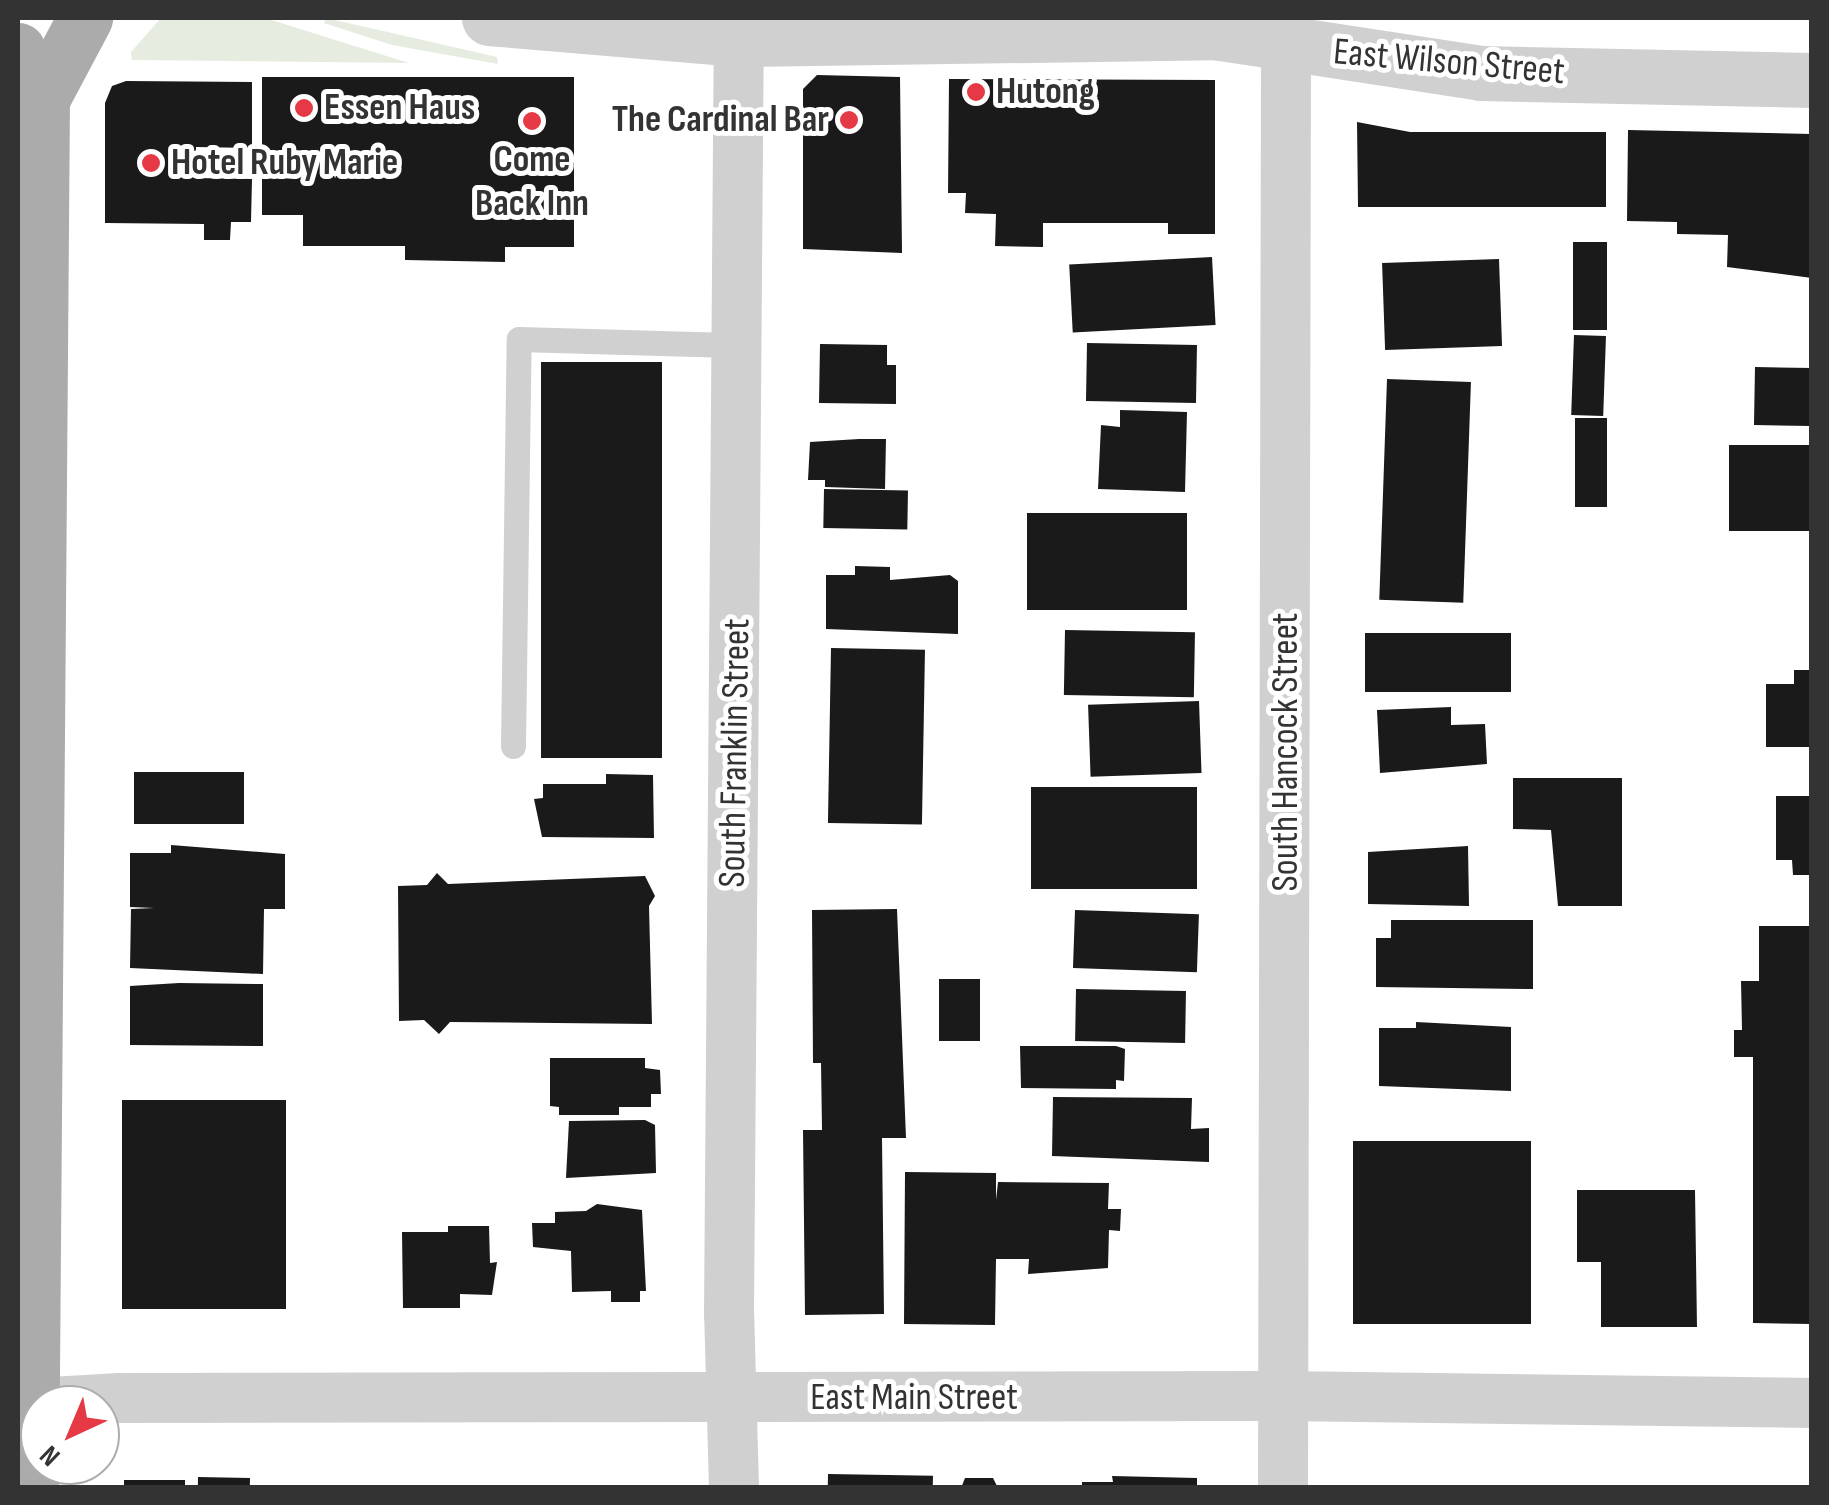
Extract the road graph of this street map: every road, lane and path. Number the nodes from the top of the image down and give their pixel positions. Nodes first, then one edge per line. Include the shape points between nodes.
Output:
1 (84, 18) edge
2 (489, 18) edge
3 (740, 28) edge
4 (1286, 31) edge
5 (18, 50) edge
6 (1812, 80) edge
7 (42, 100) junction
8 (739, 345) junction
9 (27, 709) edge
10 (513, 746) dead end
11 (26, 1385) edge
12 (1284, 1396) junction
13 (120, 1398) edge
14 (731, 1398) junction
15 (1812, 1403) edge
16 (734, 1488) edge
17 (1283, 1488) edge

1 - 7 main road
2 - 3 street, East Wilson Street
3 - 4 street, East Wilson Street
3 - 8 street, South Franklin Street
4 - 6 street, East Wilson Street via 1481,73
4 - 12 street, South Hancock Street
5 - 7 main road
7 - 9 main road
8 - 10 lane via 519,340
8 - 14 street, South Franklin Street
9 - 11 main road
12 - 14 street, East Main Street
12 - 15 street, East Main Street
12 - 17 street, South Hancock Street
13 - 14 street, East Main Street
14 - 16 street, South Franklin Street

